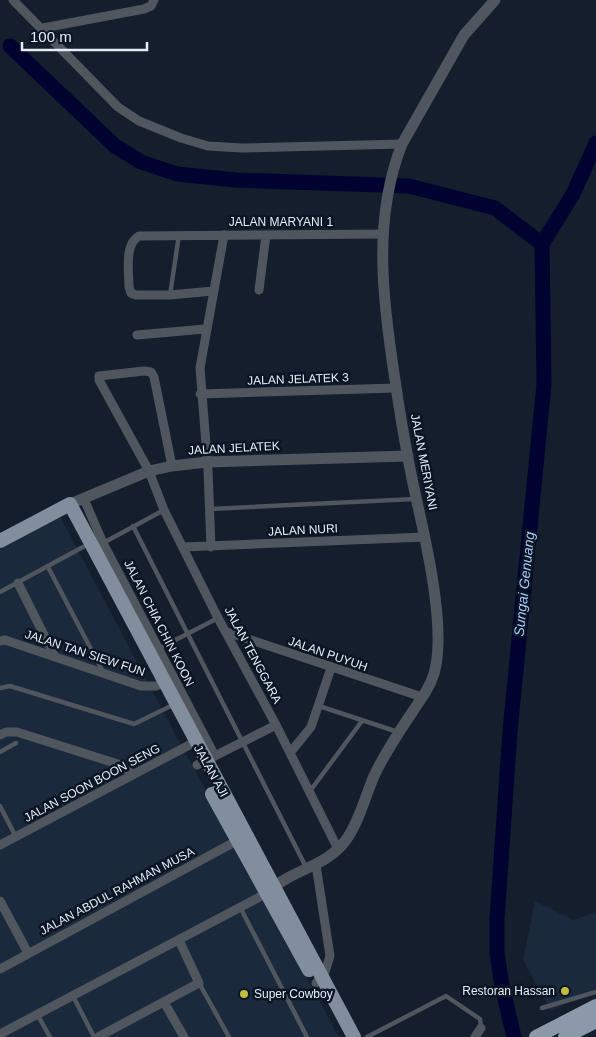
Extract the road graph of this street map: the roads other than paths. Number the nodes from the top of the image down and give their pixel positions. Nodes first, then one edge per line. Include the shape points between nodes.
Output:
1 (13, 0) edge
2 (154, 0) edge
3 (495, 0) edge
4 (43, 28) junction
5 (402, 144) junction
6 (384, 234) junction
7 (179, 235) junction
8 (224, 235) junction
9 (266, 235) junction
10 (259, 290) dead end
11 (213, 291) junction
12 (170, 295) junction
13 (205, 329) junction
14 (137, 335) dead end
15 (396, 388) junction
16 (200, 394) junction
17 (408, 456) junction
18 (207, 462) junction
19 (172, 466) junction
20 (149, 471) junction
21 (84, 499) junction
22 (416, 499) junction
23 (66, 506) junction
24 (210, 509) junction
25 (164, 510) junction
26 (134, 526) junction
27 (425, 537) junction
28 (0, 542) edge
29 (93, 546) junction
30 (183, 547) junction
31 (211, 547) junction
32 (48, 567) junction
33 (18, 583) junction
34 (0, 592) edge
35 (218, 618) junction
36 (227, 632) junction
37 (188, 634) junction
38 (0, 641) edge
39 (158, 649) junction
40 (55, 657) junction
41 (331, 668) junction
42 (104, 673) junction
43 (160, 684) junction
44 (0, 688) edge
45 (422, 698) junction
46 (171, 706) junction
47 (319, 706) junction
48 (362, 721) junction
49 (276, 725) junction
50 (399, 732) junction
51 (0, 735) edge
52 (243, 742) junction
53 (16, 743) dead end
54 (191, 744) junction
55 (0, 752) edge
56 (290, 753) junction
57 (206, 761) junction
58 (133, 775) junction
59 (309, 792) junction
60 (0, 806) edge
61 (16, 837) junction
62 (241, 839) junction
63 (0, 846) edge
64 (338, 849) junction
65 (311, 867) junction
66 (271, 889) junction
67 (0, 900) edge
68 (241, 909) junction
69 (179, 940) junction
70 (28, 953) junction
71 (0, 969) edge
72 (319, 979) junction
73 (199, 983) junction
74 (596, 992) edge
75 (72, 995) junction
76 (164, 1002) junction
77 (596, 1006) edge
78 (542, 1008) dead end
79 (37, 1014) junction
80 (596, 1021) edge
81 (482, 1028) joint
82 (2, 1033) edge
83 (538, 1036) edge
84 (50, 1037) edge
85 (94, 1037) edge
86 (98, 1037) edge
87 (184, 1037) edge
88 (229, 1037) edge
89 (307, 1037) edge
90 (345, 1037) edge
91 (354, 1037) edge
92 (367, 1037) edge
93 (475, 1037) edge
94 (566, 1037) edge

1 - 4 street
2 - 4 street via 144,9
3 - 5 street, JALAN MERIYANI via 464,35
4 - 5 street via 118,107 139,121 181,138 208,146 242,148
5 - 6 street, JALAN MERIYANI via 395,162
6 - 9 street, JALAN MARYANI 1
6 - 15 street, JALAN MERIYANI via 382,288
7 - 8 street, JALAN MARYANI 1
7 - 12 lane
7 - 12 street, JALAN MARYANI 1 via 139,236 133,239 130,254 131,293
8 - 9 street, JALAN MARYANI 1
8 - 11 street
9 - 10 street
11 - 12 street
11 - 13 street
13 - 14 street
13 - 16 street
15 - 16 street, JALAN JELATEK 3
15 - 17 street, JALAN MERIYANI
16 - 18 street
17 - 18 street, JALAN JELATEK
17 - 22 street, JALAN MERIYANI
18 - 19 street, JALAN JELATEK
18 - 24 street
19 - 20 street, JALAN JELATEK
19 - 20 street, JALAN TENGGARA via 151,372 102,374 99,380
20 - 21 street, JALAN JELATEK
20 - 25 street, JALAN TENGGARA
21 - 23 street, JALAN JELATEK
21 - 29 street, JALAN CHIA CHIN KOON
22 - 24 lane
22 - 27 street, JALAN MERIYANI
23 - 28 main road
23 - 29 main road, JALAN AJI
24 - 31 street
25 - 26 lane
25 - 30 street, JALAN TENGGARA
26 - 29 lane
26 - 37 lane
27 - 31 street, JALAN NURI
27 - 45 street, JALAN MERIYANI via 438,648 434,675
29 - 32 lane
29 - 39 street, JALAN CHIA CHIN KOON
29 - 43 main road, JALAN AJI
30 - 31 street, JALAN NURI
30 - 35 street, JALAN TENGGARA
32 - 33 lane
32 - 42 lane
33 - 34 lane
33 - 40 street
35 - 36 street, JALAN TENGGARA
35 - 37 lane
36 - 41 street, JALAN PUYUH
36 - 49 street, JALAN TENGGARA
37 - 39 lane
37 - 52 lane
38 - 40 street, JALAN TAN SIEW FUN
39 - 57 street, JALAN CHIA CHIN KOON
40 - 42 street, JALAN TAN SIEW FUN
41 - 45 street, JALAN PUYUH
41 - 47 street
42 - 43 street, JALAN TAN SIEW FUN via 141,686
43 - 46 main road, JALAN AJI
44 - 46 lane via 10,686 134,724
45 - 50 street, JALAN MERIYANI
46 - 54 main road, JALAN AJI
47 - 48 lane
47 - 56 street via 311,727
48 - 50 lane
48 - 59 lane
49 - 52 street
49 - 56 street, JALAN TENGGARA
50 - 64 street, JALAN MERIYANI via 374,776 346,840
51 - 58 street via 17,732 120,765
52 - 57 street
52 - 65 lane
53 - 55 lane
54 - 57 main road, JALAN AJI
54 - 58 street, JALAN SOON BOON SENG
56 - 59 street, JALAN TENGGARA
57 - 62 main road, JALAN AJI
58 - 61 street, JALAN SOON BOON SENG
59 - 64 street, JALAN TENGGARA
60 - 61 lane
61 - 63 street, JALAN SOON BOON SENG
62 - 66 main road, JALAN AJI
62 - 70 street, JALAN ABDUL RAHMAN MUSA
64 - 65 street, JALAN MERIYANI
65 - 66 street, JALAN MERIYANI
65 - 72 street via 330,956
66 - 68 street
66 - 72 main road, JALAN AJI
67 - 70 street
68 - 69 street
68 - 89 lane
69 - 73 street
69 - 75 street
70 - 71 street, JALAN ABDUL RAHMAN MUSA
72 - 90 main road, JALAN AJI
72 - 91 main road, JALAN AJI
73 - 76 street
73 - 88 lane
74 - 78 lane
75 - 79 street
75 - 85 lane
76 - 86 street
76 - 87 street
77 - 83 highway
79 - 82 street
79 - 84 lane
80 - 94 highway
81 - 92 lane via 480,1018 446,996
81 - 93 street

